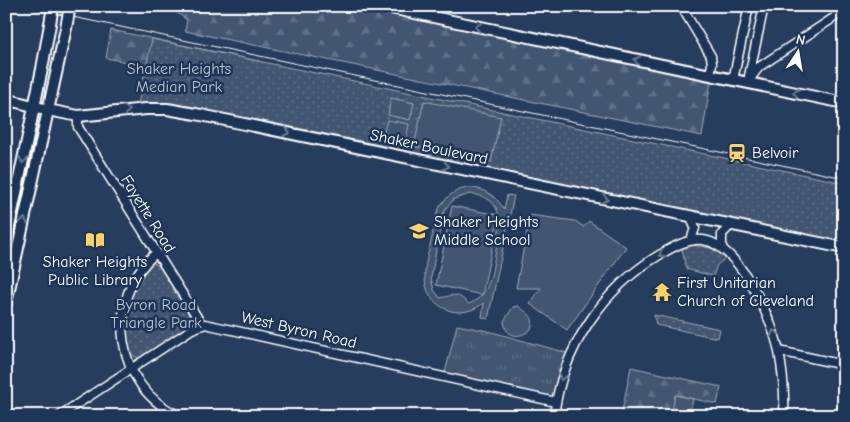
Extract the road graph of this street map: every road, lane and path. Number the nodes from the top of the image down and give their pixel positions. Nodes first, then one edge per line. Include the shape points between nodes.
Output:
1 (53, 6) edge
2 (70, 6) edge
3 (381, 6) edge
4 (681, 6) edge
5 (749, 6) edge
6 (764, 6) edge
7 (844, 11) edge
8 (739, 52) junction
9 (753, 56) junction
10 (710, 75) junction
11 (733, 80) junction
12 (747, 83) junction
13 (6, 99) edge
14 (844, 103) edge
15 (34, 107) junction
16 (48, 110) junction
17 (78, 116) junction
18 (691, 217) junction
19 (731, 225) junction
20 (691, 240) junction
21 (6, 241) edge
22 (722, 248) junction
23 (844, 248) edge
24 (156, 253) junction
25 (6, 303) edge
26 (202, 325) junction
27 (779, 351) junction
28 (844, 365) edge
29 (131, 369) junction
30 (556, 402) junction
31 (59, 416) edge
32 (180, 416) edge
33 (554, 416) edge
34 (784, 416) edge

1 - 15 main road, bridge
2 - 16 main road, bridge
10 -> 3 main road
4 - 10 street via 710,56
5 - 8 street
6 - 9 street
7 - 12 street via 759,67
8 - 9 street via 745,60
8 - 11 street
9 - 12 street
10 - 11 main road
11 - 12 main road
14 -> 12 main road
13 - 15 main road, Shaker Boulevard
15 - 16 main road, Shaker Boulevard
15 -> 21 main road
16 - 17 main road, Shaker Boulevard
25 -> 16 main road
17 -> 18 main road, Shaker Boulevard via 146,109 187,112
17 - 24 street, Fayette Road via 78,127
18 - 19 main road, Shaker Boulevard
18 - 20 street via 695,228
19 - 22 street via 722,234
19 - 23 main road, Shaker Boulevard
20 - 22 street via 708,241
20 -> 30 street via 666,251 635,272 598,309 571,354
27 -> 22 street via 756,294 741,269
24 - 26 street, Fayette Road
24 - 29 street via 139,270 125,303 122,336
26 - 29 street
26 - 30 street, West Byron Road
27 - 28 street
27 - 34 street
29 - 31 street
29 - 32 street via 141,387 153,399
30 - 33 street

